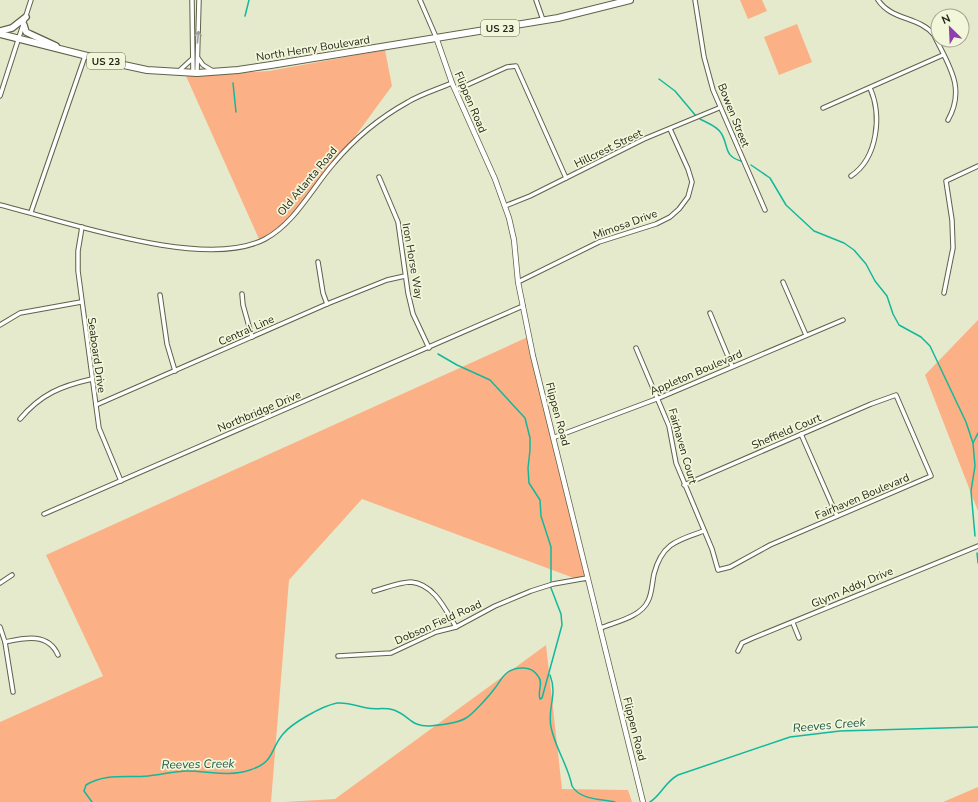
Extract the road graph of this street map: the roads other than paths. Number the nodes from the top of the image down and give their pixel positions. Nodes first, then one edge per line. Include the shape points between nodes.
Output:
1 (31, 0) edge
2 (192, 0) edge
3 (199, 0) edge
4 (420, 0) edge
5 (536, 0) edge
6 (630, 0) edge
7 (695, 0) edge
8 (878, 0) edge
9 (26, 16) junction
10 (543, 20) junction
11 (24, 25) junction
12 (0, 31) edge
13 (0, 34) edge
14 (436, 38) junction
15 (20, 39) junction
16 (70, 51) junction
17 (195, 55) junction
18 (944, 55) junction
19 (85, 56) junction
20 (215, 72) junction
21 (177, 73) junction
22 (195, 73) junction
23 (452, 83) junction
24 (870, 88) junction
25 (456, 90) junction
26 (0, 96) edge
27 (719, 108) junction
28 (823, 108) dead end
29 (948, 120) dead end
30 (670, 129) junction
31 (978, 166) edge
32 (851, 176) dead end
33 (379, 178) dead end
34 (566, 178) junction
35 (0, 205) edge
36 (505, 206) junction
37 (765, 210) dead end
38 (31, 212) junction
39 (82, 227) junction
40 (318, 262) dead end
41 (405, 276) junction
42 (518, 282) junction
43 (783, 282) dead end
44 (944, 293) dead end
45 (242, 294) dead end
46 (160, 295) dead end
47 (81, 302) junction
48 (327, 304) junction
49 (523, 306) junction
50 (710, 313) dead end
51 (843, 320) dead end
52 (0, 325) edge
53 (806, 334) junction
54 (252, 337) junction
55 (429, 348) junction
56 (636, 348) dead end
57 (732, 366) junction
58 (175, 371) junction
59 (92, 379) junction
60 (896, 395) joint
61 (659, 398) junction
62 (96, 405) junction
63 (20, 419) dead end
64 (800, 434) junction
65 (555, 437) junction
66 (120, 481) junction
67 (684, 485) junction
68 (44, 514) dead end
69 (837, 516) junction
70 (704, 530) junction
71 (978, 546) edge
72 (720, 569) joint
73 (12, 575) dead end
74 (587, 578) junction
75 (0, 583) edge
76 (374, 591) dead end
77 (793, 622) junction
78 (0, 627) edge
79 (456, 627) junction
80 (600, 628) junction
81 (799, 638) dead end
82 (5, 642) junction
83 (738, 651) dead end
84 (58, 655) dead end
85 (338, 656) dead end
86 (13, 692) dead end
87 (644, 802) edge

1 - 9 street
2 - 17 street
17 -> 3 street
4 - 14 street
5 - 10 street
6 - 10 highway, North Henry Boulevard / US 23 via 596,10
7 - 27 street, Bowen Street via 704,57
8 - 18 street via 889,12 916,21 929,29
9 - 11 street
9 - 12 main road via 12,28
10 - 14 highway, North Henry Boulevard / US 23
11 - 15 street
11 - 16 main road via 26,32
13 - 15 highway, North Henry Boulevard / US 23
14 - 20 highway, North Henry Boulevard / US 23
14 - 23 street, Flippen Road
15 - 16 highway, North Henry Boulevard / US 23
15 - 26 street
16 - 19 highway, North Henry Boulevard / US 23
17 - 20 street via 203,65
17 - 21 street
17 - 22 street
18 - 24 street
18 - 29 street via 957,90 954,108
19 - 21 highway, North Henry Boulevard / US 23
19 - 38 street
20 - 22 highway, North Henry Boulevard / US 23
21 - 22 highway, North Henry Boulevard / US 23
23 - 25 street, Flippen Road
23 - 39 street, Old Atlanta Road via 409,101 380,120 346,149 294,214 274,233 257,242 238,248 211,251 158,244
24 - 28 street
24 - 32 street via 876,111 874,145 867,160
25 - 34 street via 507,67 516,66
25 - 36 street, Flippen Road
27 - 30 street, Hillcrest Street
27 - 37 street, Bowen Street
30 - 34 street, Hillcrest Street via 644,139
30 - 42 street, Mimosa Drive via 692,182 688,197 679,209 656,224 599,242
31 - 44 street via 946,181 953,248
33 - 41 street, Iron Horse Way via 398,222
34 - 36 street, Hillcrest Street
35 - 38 street, Old Atlanta Road
36 - 42 street, Flippen Road via 514,240
38 - 39 street, Old Atlanta Road
39 - 47 street, Seaboard Drive via 78,251
40 - 48 street via 322,293
41 - 48 street, Central Line via 386,280
41 - 55 street, Iron Horse Way via 413,314
42 - 49 street, Flippen Road
43 - 53 street
45 - 54 street via 244,312
46 - 58 street via 167,344
47 - 52 street via 20,313
47 - 59 street, Seaboard Drive
48 - 54 street, Central Line
49 - 55 street, Northbridge Drive
49 - 65 street, Flippen Road
50 - 57 street
51 - 53 street, Appleton Boulevard
53 - 57 street, Appleton Boulevard
54 - 58 street, Central Line
55 - 66 street, Northbridge Drive
56 - 61 street, Fairhaven Court
57 - 61 street, Appleton Boulevard
58 - 62 street, Central Line
59 - 62 street, Seaboard Drive
59 - 63 street via 66,385 50,393 37,401
60 - 64 street, Sheffield Court
60 - 69 street, Fairhaven Boulevard via 931,476
61 - 65 street, Appleton Boulevard
61 - 67 street, Fairhaven Court
62 - 66 street, Seaboard Drive via 103,441
64 - 67 street, Sheffield Court
64 - 69 street
65 - 74 street, Flippen Road
66 - 68 street, Northbridge Drive
67 - 70 street, Fairhaven Court
69 - 72 street, Fairhaven Boulevard via 730,567
70 - 72 street, Fairhaven Court via 718,570
70 - 80 street via 673,542 662,554 654,573 648,602 636,614
71 - 77 street, Glynn Addy Drive
73 - 75 street
74 - 79 street, Dobson Field Road via 531,591 495,606
74 - 80 street, Flippen Road
76 - 79 street via 410,582 424,585 437,597
77 - 81 street
77 - 83 street, Glynn Addy Drive via 742,643
78 - 82 street
79 - 85 street, Dobson Field Road via 436,632 389,654
80 - 87 street, Flippen Road
82 - 84 street via 29,637 44,639 55,648
82 - 86 street

